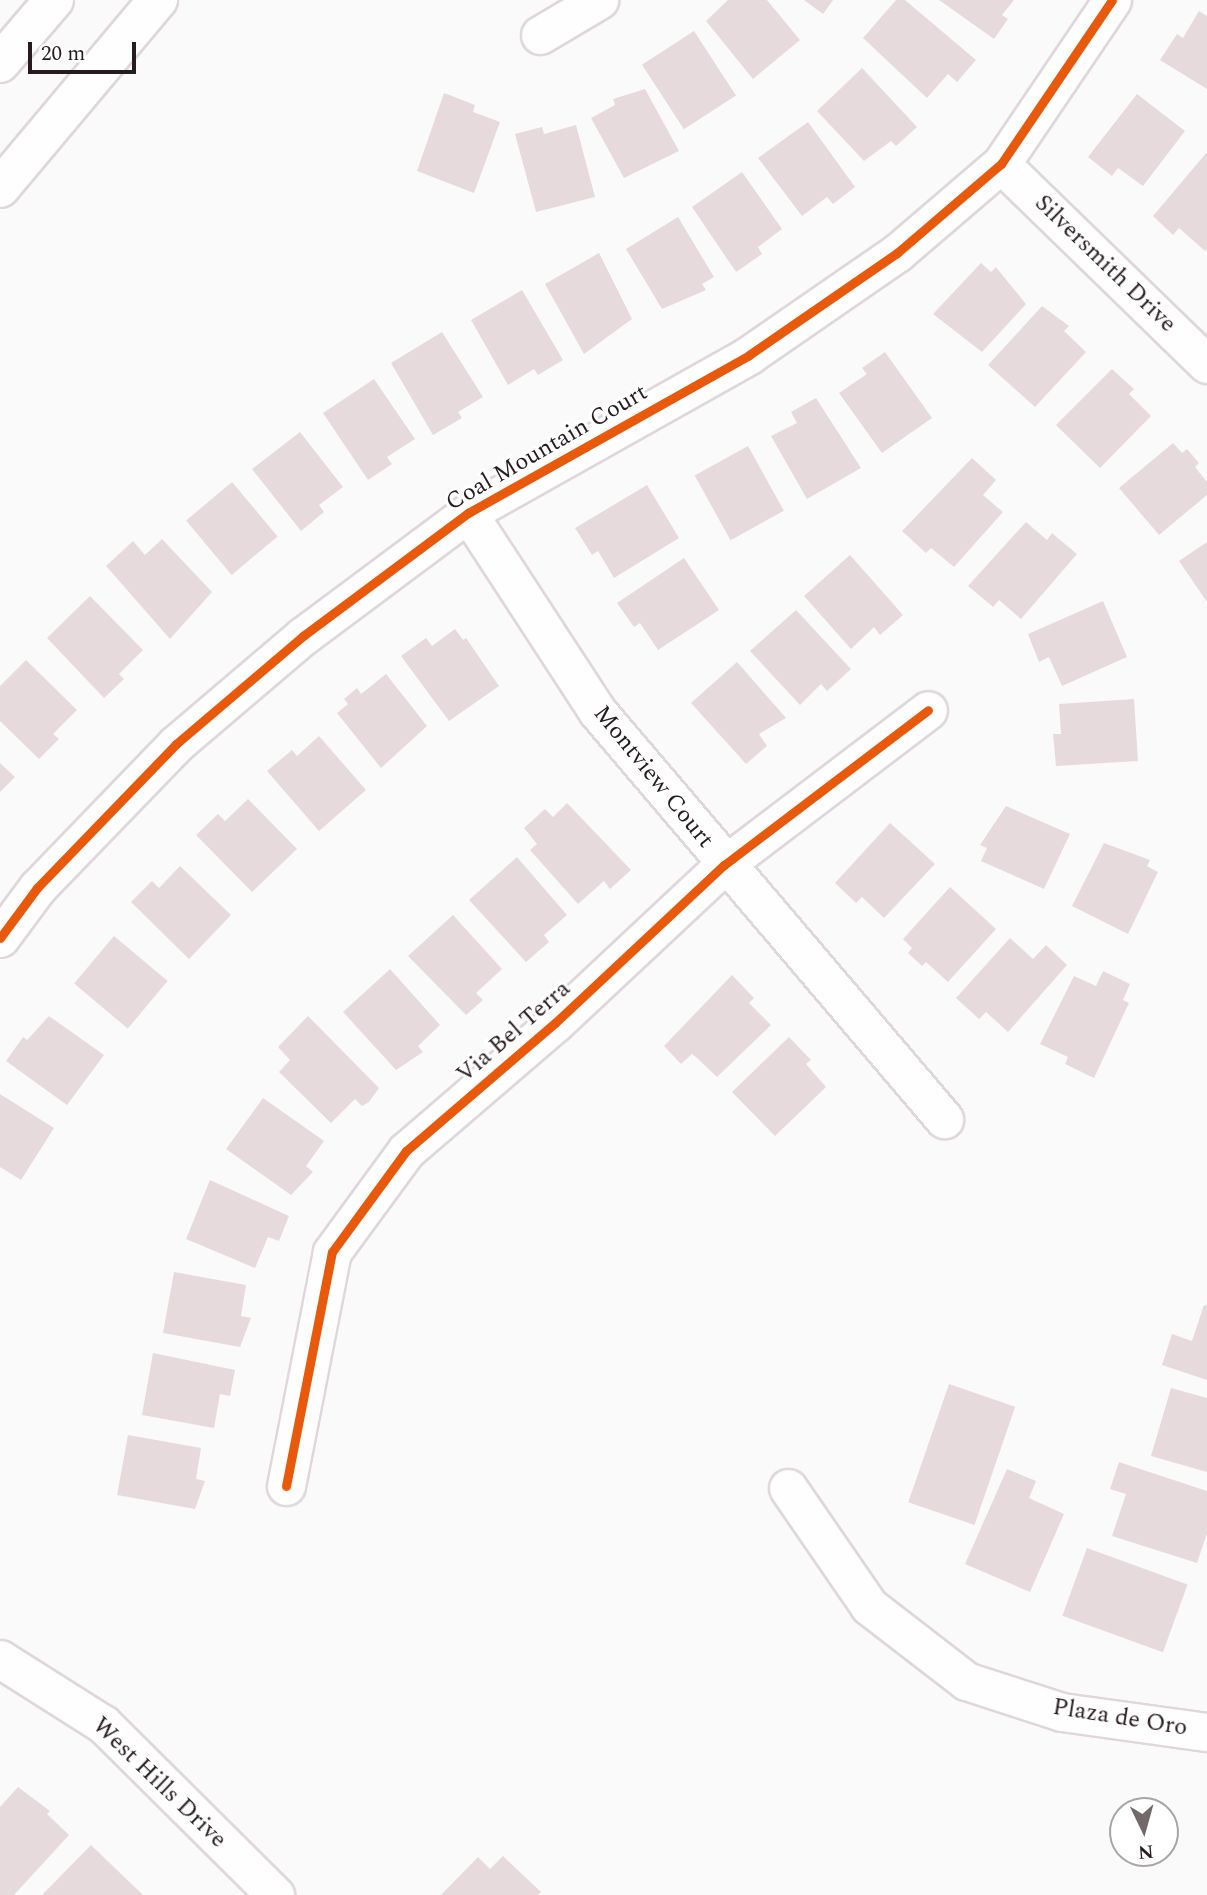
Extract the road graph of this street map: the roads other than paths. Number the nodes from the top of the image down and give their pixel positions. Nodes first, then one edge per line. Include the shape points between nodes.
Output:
1 (54, 0) edge
2 (158, 0) edge
3 (598, 0) edge
4 (1112, 0) edge
5 (540, 35) dead end
6 (0, 64) edge
7 (1001, 164) junction
8 (0, 188) edge
9 (1207, 364) edge
10 (468, 513) junction
11 (928, 710) dead end
12 (724, 865) junction
13 (0, 938) edge
14 (944, 1119) dead end
15 (286, 1486) dead end
16 (788, 1488) dead end
17 (0, 1659) edge
18 (1207, 1731) edge
19 (275, 1895) edge

1 - 6 main road
2 - 8 main road
3 - 5 street
4 - 7 street, Coal Mountain Court
7 - 9 street, Silversmith Drive
7 - 10 street, Coal Mountain Court via 897,253 749,355
10 - 12 street, Montview Court via 597,711
10 - 13 street, Coal Mountain Court via 303,636 176,744 37,888
11 - 12 street, Via Bel Terra
12 - 14 street, Montview Court
12 - 15 street, Via Bel Terra via 555,1023 406,1151 332,1252
16 - 18 street, Plaza de Oro via 869,1606 966,1681 1062,1712
17 - 19 street, West Hills Drive via 103,1724

